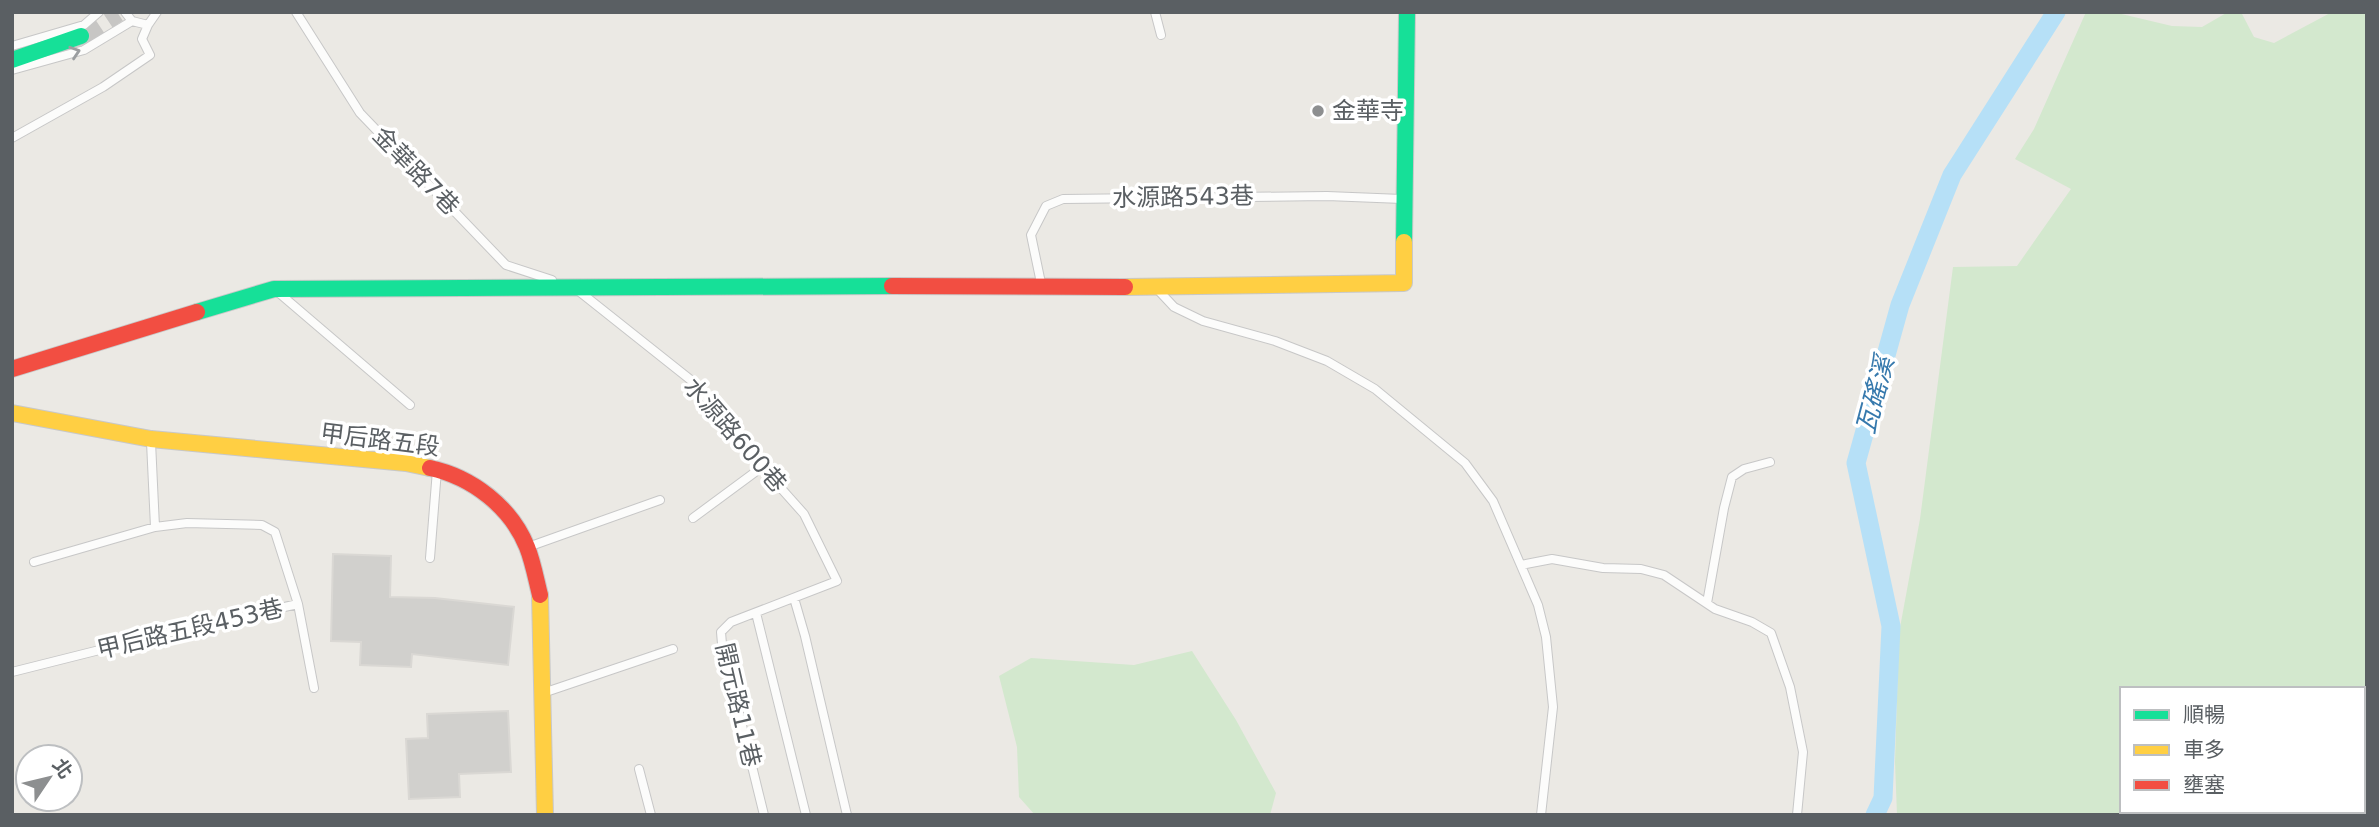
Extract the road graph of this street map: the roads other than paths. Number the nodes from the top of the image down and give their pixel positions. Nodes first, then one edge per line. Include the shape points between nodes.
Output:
1 (99, 12) edge
2 (125, 12) edge
3 (157, 12) edge
4 (296, 12) edge
5 (1156, 12) edge
6 (1407, 12) edge
7 (132, 21) junction
8 (148, 25) junction
9 (1161, 35) dead end
10 (81, 36) tunnel mouth
11 (12, 46) edge
12 (12, 60) edge
13 (12, 70) edge
14 (12, 138) edge
15 (1405, 199) junction
16 (1041, 285) junction
17 (573, 287) junction
18 (1157, 288) junction
19 (274, 289) junction
20 (12, 369) edge
21 (410, 405) dead end
22 (12, 413) edge
23 (151, 439) junction
24 (1770, 462) dead end
25 (762, 467) junction
26 (437, 470) junction
27 (660, 499) dead end
28 (693, 517) dead end
29 (155, 527) junction
30 (527, 547) junction
31 (430, 558) dead end
32 (34, 562) dead end
33 (1521, 565) junction
34 (836, 581) joint
35 (794, 598) junction
36 (1707, 603) junction
37 (298, 604) junction
38 (756, 613) junction
39 (673, 649) dead end
40 (12, 672) edge
41 (314, 688) dead end
42 (541, 694) junction
43 (639, 769) dead end
44 (545, 815) edge
45 (651, 815) edge
46 (764, 815) edge
47 (806, 815) edge
48 (847, 815) edge
49 (1541, 815) edge
50 (1797, 815) edge

1 - 11 lane via 84,24
2 - 7 lane
3 - 8 lane
4 - 17 lane, 金華路7巷 via 360,113 506,265
5 - 9 lane
6 - 15 street
7 - 8 lane
13 -> 7 lane via 84,50
8 - 14 lane via 142,39 150,55
10 - 12 street
15 - 16 lane, 水源路543巷 via 1063,199 1046,206 1031,235
15 - 18 street via 1404,284
16 - 17 street
16 - 18 street
17 - 19 street
17 - 25 lane, 水源路600巷 via 692,381
18 - 33 lane via 1174,307 1203,321 1327,361 1375,389 1465,463 1493,501
19 - 20 street
19 - 21 lane
22 - 23 street, 甲后路五段
23 - 26 street, 甲后路五段 via 406,463
23 - 29 lane
24 - 36 lane via 1732,477
25 - 28 lane
25 - 34 lane, 水源路600巷 via 804,514
26 - 30 street, 甲后路五段 via 477,487 499,505
26 - 31 lane
27 - 30 lane
29 - 32 lane, 甲后路五段453巷
29 - 37 lane, 甲后路五段453巷 via 262,525 275,532
30 - 42 street, 甲后路五段 via 540,594
33 - 36 lane via 1552,559 1641,569 1664,575
33 - 49 lane via 1546,637 1553,706
34 - 35 lane, 開元路11巷
35 - 38 lane, 開元路11巷
35 - 48 lane
36 - 50 lane via 1771,633 1778,649 1802,752
37 - 40 lane, 甲后路五段453巷
37 - 41 lane
38 - 46 lane, 開元路11巷 via 732,622 721,632
38 - 47 lane
39 - 42 lane
42 - 44 street, 甲后路五段
43 - 45 lane

